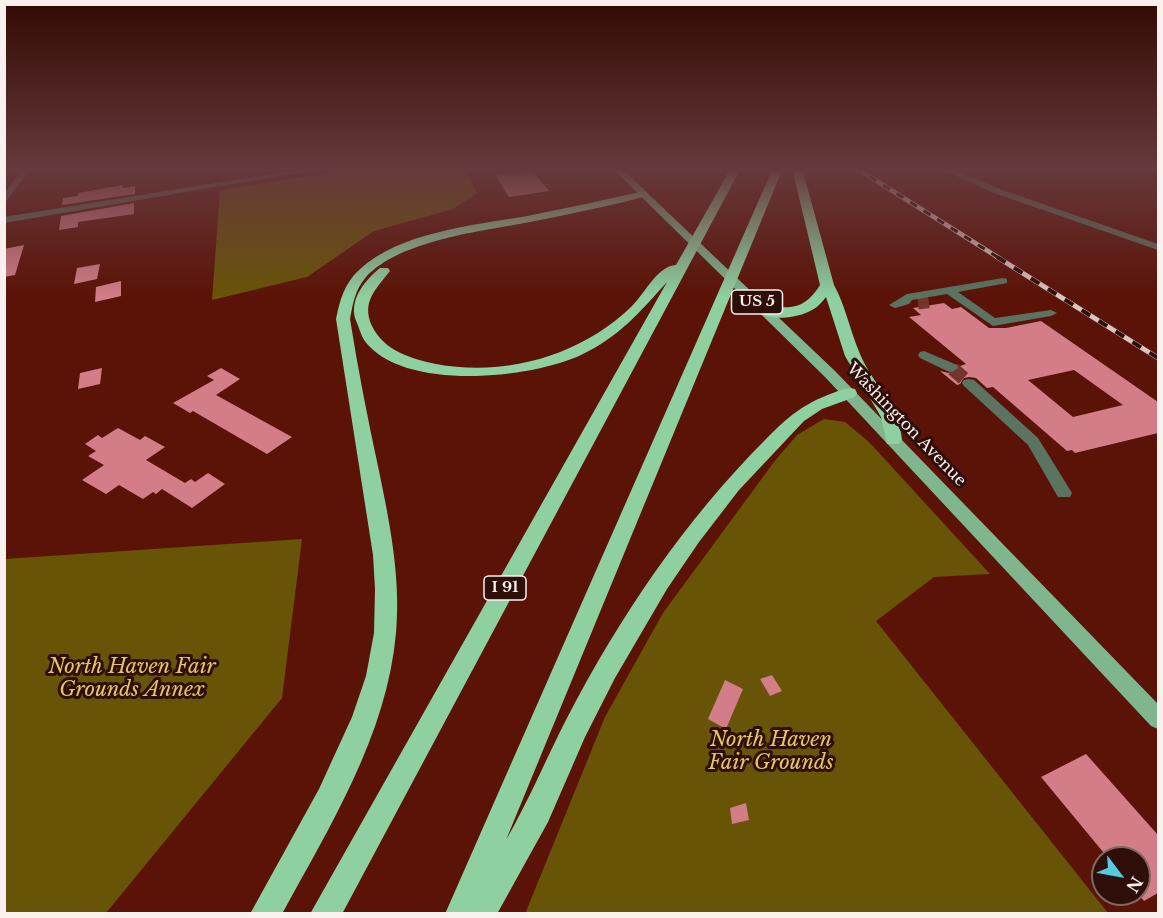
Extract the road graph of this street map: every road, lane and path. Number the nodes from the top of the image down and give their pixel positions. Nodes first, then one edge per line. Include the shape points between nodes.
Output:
1 (60, 211) edge
2 (577, 211) edge
3 (585, 211) edge
4 (661, 211) edge
5 (712, 211) edge
6 (760, 211) edge
7 (808, 211) edge
8 (1054, 211) edge
9 (4, 220) edge
10 (1158, 247) edge
11 (686, 260) junction
12 (1003, 281) dead end
13 (827, 285) junction
14 (945, 291) junction
15 (932, 302) tunnel mouth
16 (918, 304) dead end
17 (768, 313) junction
18 (1051, 313) dead end
19 (924, 355) dead end
20 (952, 368) tunnel mouth
21 (969, 383) tunnel mouth
22 (849, 393) junction
23 (893, 440) junction
24 (1064, 493) dead end
25 (1158, 718) edge
26 (265, 914) edge
27 (325, 914) edge
28 (460, 914) edge
29 (480, 914) edge

1 - 9 street
2 - 26 highway via 425,241 381,260 348,293 343,319 383,562 385,634 373,690 349,756
3 - 11 highway via 419,251 390,266 371,283 361,303 363,325 382,348 424,366 467,372 523,369 561,358 606,335 637,309 665,275
4 - 17 main road, Washington Avenue / US 5
5 - 11 highway, I 91
6 - 28 highway
7 - 13 highway
8 - 10 street
11 - 27 highway, I 91
12 - 14 street
13 - 17 highway via 820,300 810,307
13 - 23 highway via 856,363 891,416
14 - 15 street
14 - 16 street via 907,297 900,303
14 - 18 street via 993,322
17 - 22 main road, Washington Avenue / US 5
19 - 20 street
21 - 24 street via 1033,442
22 - 23 main road, Washington Avenue / US 5
22 - 29 highway via 816,405 798,417 732,485 692,536 607,670 538,813
23 - 25 main road, Washington Avenue / US 5

